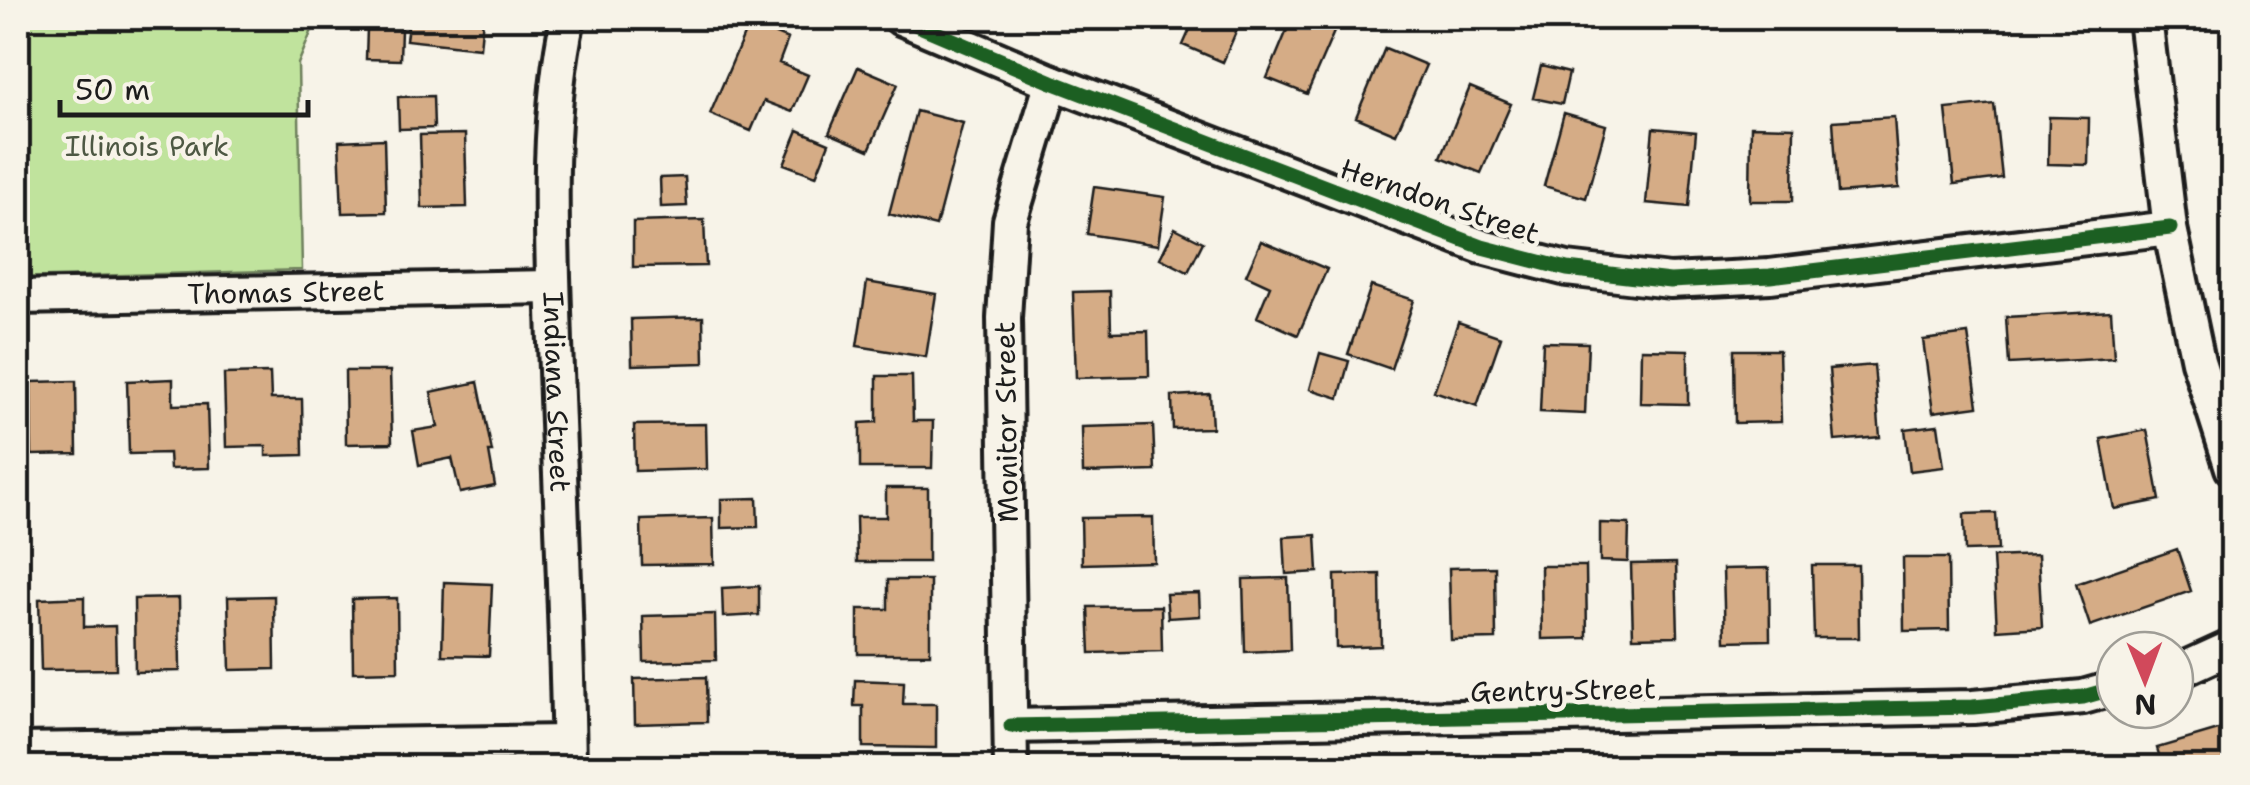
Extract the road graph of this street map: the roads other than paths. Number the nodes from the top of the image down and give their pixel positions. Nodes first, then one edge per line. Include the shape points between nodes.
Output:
1 (568, 18) edge
2 (901, 18) edge
3 (2145, 18) edge
4 (1052, 82) junction
5 (2170, 228) junction
6 (553, 287) junction
7 (18, 297) edge
8 (2232, 468) edge
9 (2232, 647) edge
10 (2195, 663) edge
11 (2095, 693) edge
12 (1011, 726) junction
13 (18, 750) edge
14 (568, 755) edge
15 (1011, 768) edge

1 - 6 street, Indiana Street via 553,116
2 - 4 street, Herndon Street
3 - 5 street
4 - 5 street, Herndon Street via 1482,247 1567,270 1670,282 1770,276
4 - 12 street, Monitor Street via 1010,220 1004,318
5 - 8 street via 2198,361
6 - 7 street, Thomas Street
6 - 14 street, Indiana Street
9 - 10 street
11 - 12 street, Gentry Street via 1973,707
12 - 15 street, Monitor Street
13 - 14 street

